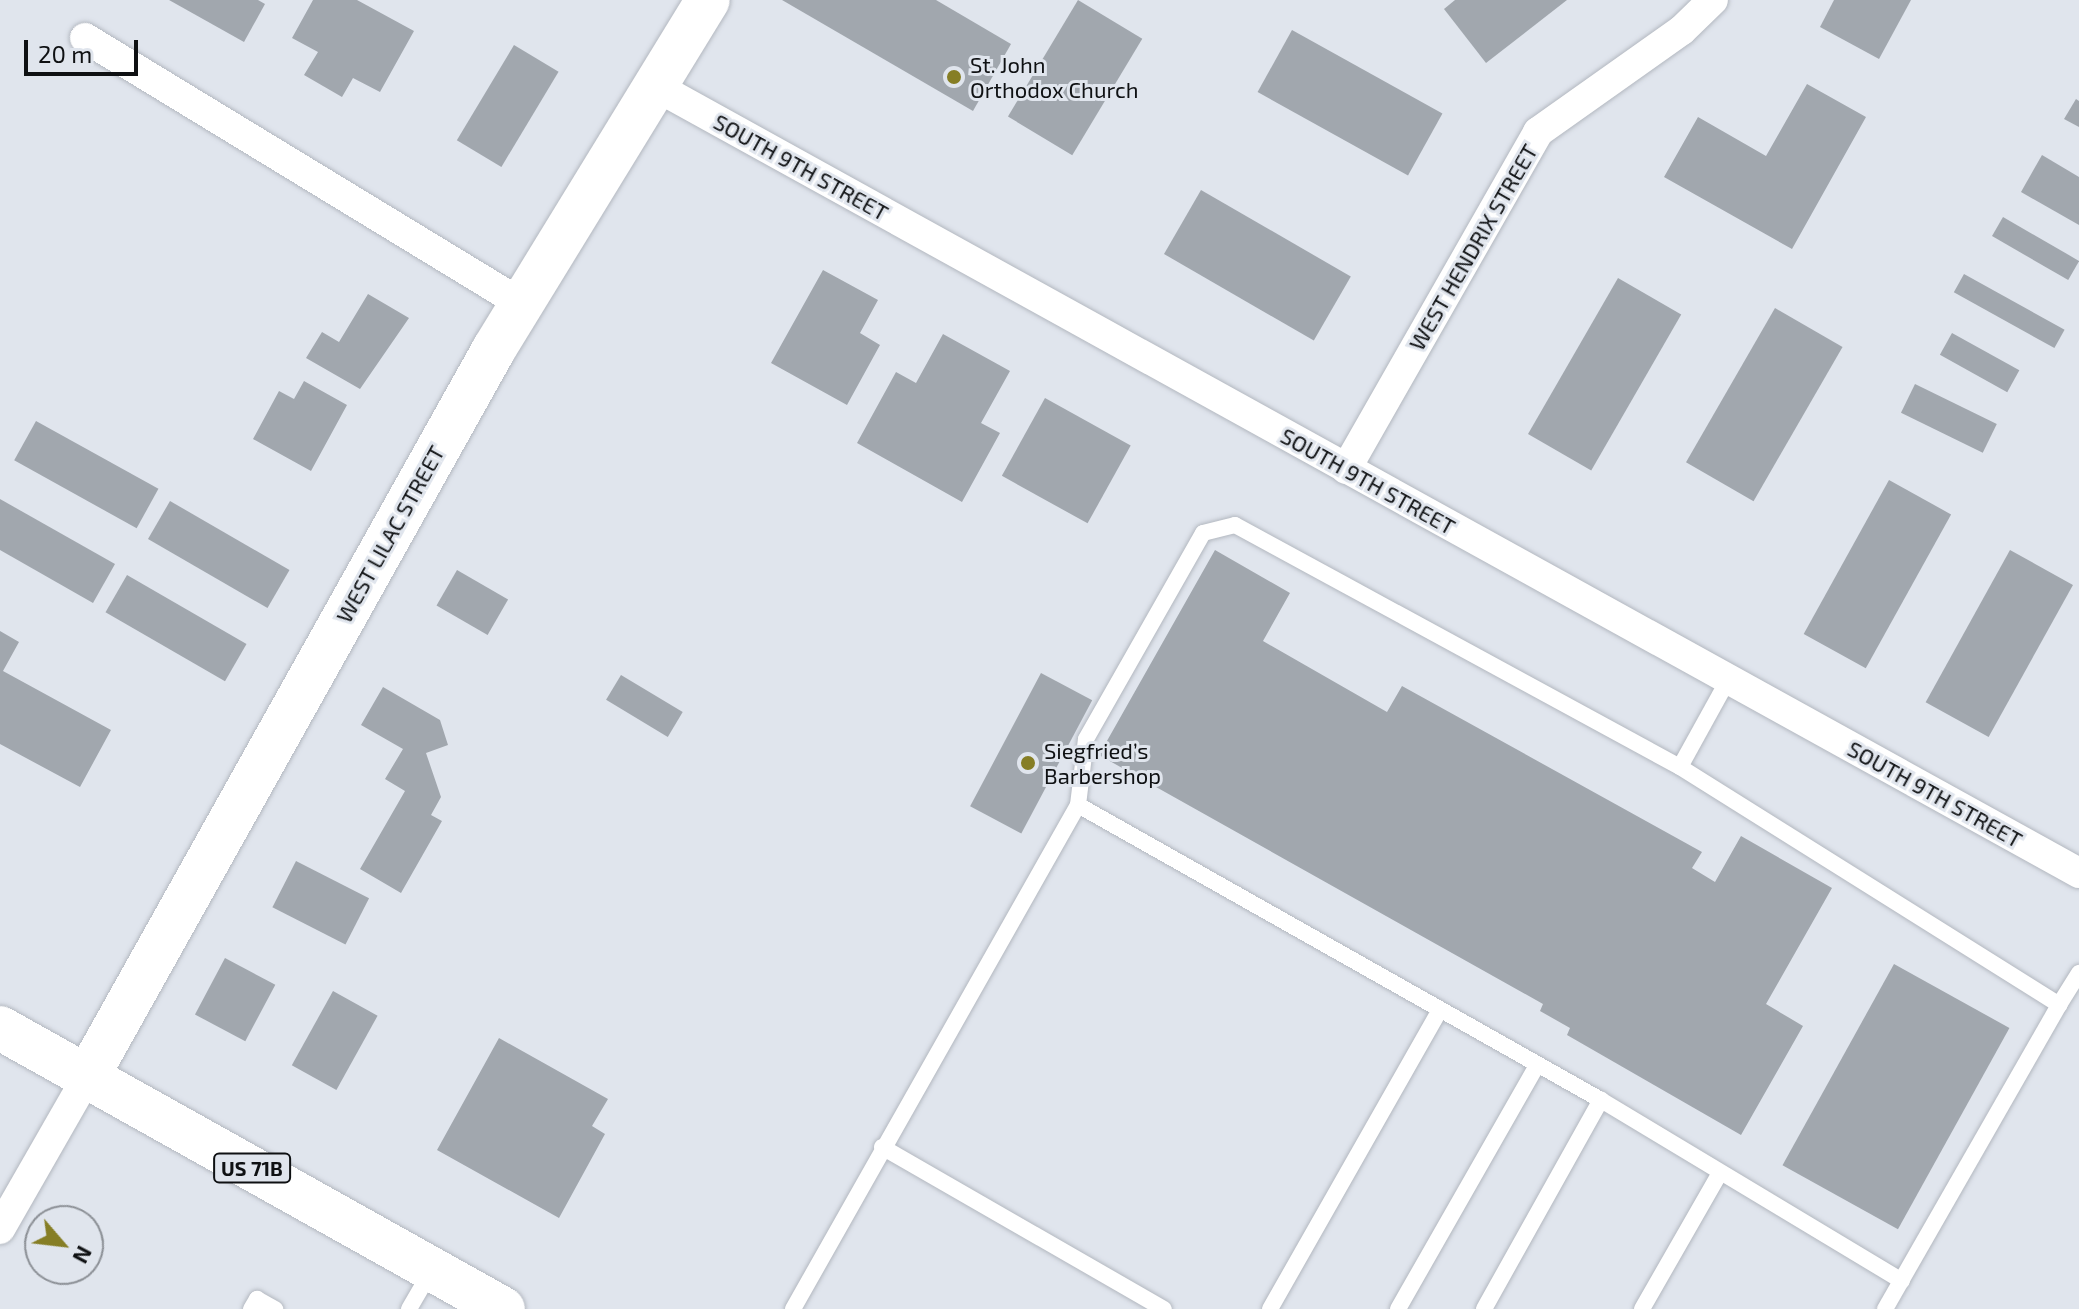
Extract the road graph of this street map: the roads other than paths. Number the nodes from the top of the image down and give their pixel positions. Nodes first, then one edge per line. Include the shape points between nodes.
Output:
1 (708, 0) edge
2 (1713, 0) edge
3 (85, 38) dead end
4 (657, 87) junction
5 (522, 304) junction
6 (1346, 469) junction
7 (1728, 680) junction
8 (1680, 767) junction
9 (1078, 805) junction
10 (2079, 873) edge
11 (2079, 973) edge
12 (2059, 1005) junction
13 (1439, 1011) junction
14 (0, 1028) edge
15 (1536, 1067) junction
16 (87, 1077) junction
17 (1601, 1100) junction
18 (882, 1147) junction
19 (1720, 1173) junction
20 (1, 1227) edge
21 (432, 1269) junction
22 (1902, 1281) junction
23 (251, 1309) edge
24 (275, 1309) edge
25 (409, 1309) edge
26 (503, 1309) edge
27 (793, 1309) edge
28 (1164, 1309) edge
29 (1270, 1309) edge
30 (1398, 1309) edge
31 (1484, 1309) edge
32 (1642, 1309) edge
33 (1885, 1309) edge

1 - 4 street, WEST LILAC STREET
2 - 6 street, WEST HENDRIX STREET via 1682,30 1538,132
3 - 5 street
4 - 5 street, WEST LILAC STREET
4 - 6 street, SOUTH 9TH STREET
5 - 16 street, WEST LILAC STREET
6 - 7 street, SOUTH 9TH STREET
7 - 8 lane
7 - 10 street, SOUTH 9TH STREET
8 - 9 lane via 1235,525 1203,533 1086,739
8 - 12 lane
9 - 13 lane
9 - 18 lane
11 - 12 lane
12 - 22 lane
13 - 15 lane
13 - 29 lane
14 - 16 street, US 71B
15 - 17 lane
15 - 30 lane
16 - 20 street
16 - 21 street, US 71B
17 - 19 lane
17 - 31 lane
18 - 27 lane
18 - 28 lane
19 - 22 lane
19 - 32 lane
21 - 25 lane
21 - 26 street, US 71B
22 - 33 lane
23 - 24 lane via 257,1299

